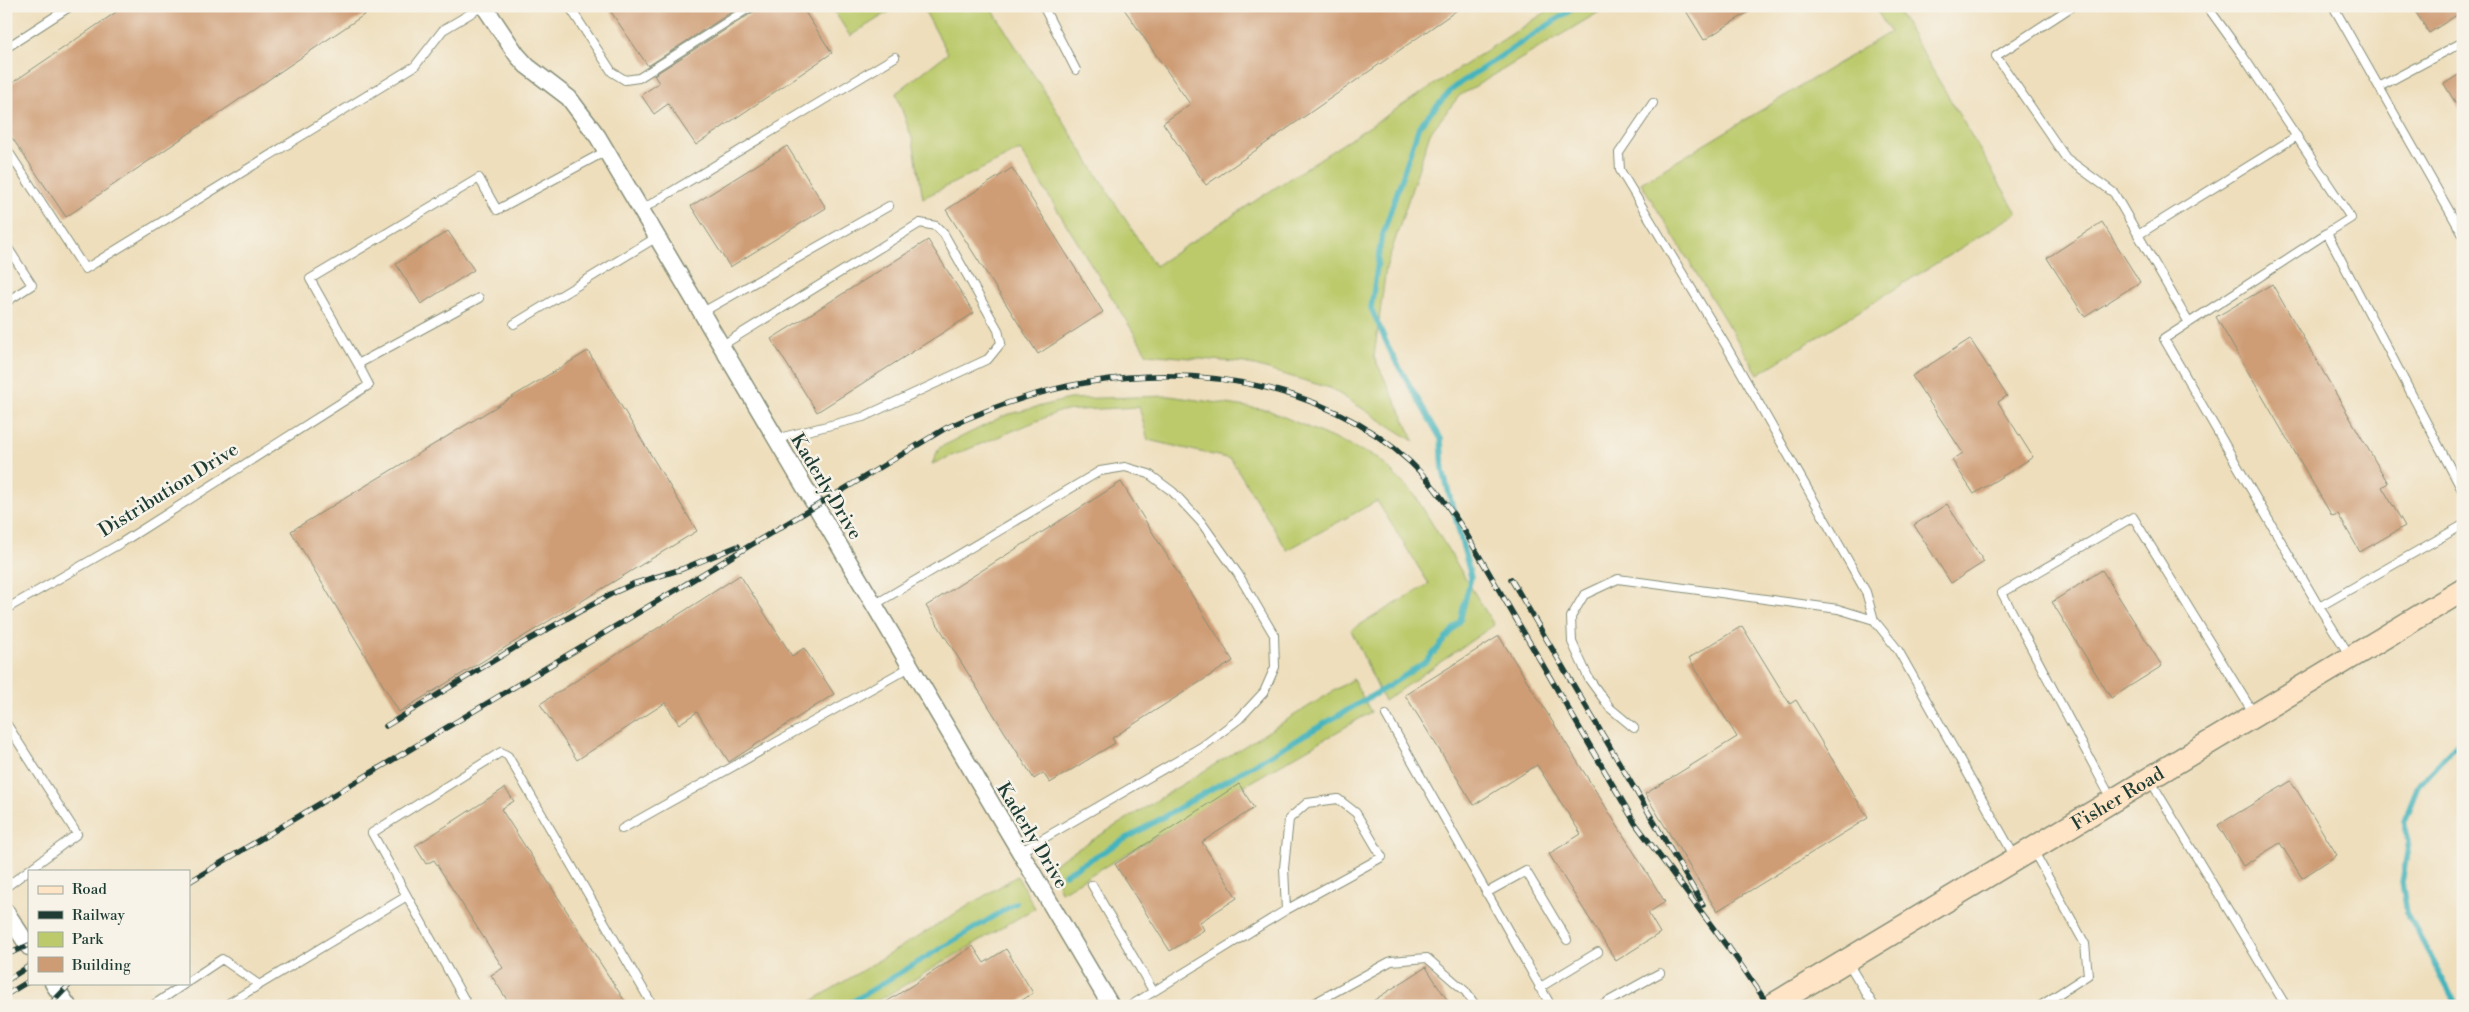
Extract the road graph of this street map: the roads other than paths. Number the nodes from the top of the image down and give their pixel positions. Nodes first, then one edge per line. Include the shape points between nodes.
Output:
1 (71, 6) edge
2 (484, 6) edge
3 (570, 6) edge
4 (752, 6) edge
5 (1043, 6) edge
6 (2073, 6) edge
7 (2207, 6) edge
8 (2333, 6) edge
9 (2463, 42) edge
10 (6, 48) edge
11 (895, 56) dead end
12 (1076, 70) dead end
13 (2379, 87) junction
14 (1653, 103) dead end
15 (2297, 136) junction
16 (6, 148) edge
17 (606, 151) junction
18 (890, 206) dead end
19 (641, 210) junction
20 (2326, 233) junction
21 (2138, 235) junction
22 (2463, 235) edge
23 (657, 237) junction
24 (6, 245) edge
25 (479, 298) dead end
26 (6, 302) edge
27 (701, 313) junction
28 (2189, 323) junction
29 (514, 324) dead end
30 (721, 346) junction
31 (358, 364) junction
32 (775, 439) junction
33 (2463, 492) edge
34 (2463, 525) edge
35 (2463, 590) edge
36 (874, 605) junction
37 (2319, 608) junction
38 (6, 609) edge
39 (1874, 620) junction
40 (2351, 657) junction
41 (910, 667) junction
42 (2255, 715) junction
43 (1386, 716) dead end
44 (6, 723) edge
45 (1634, 728) dead end
46 (2149, 779) junction
47 (2112, 801) junction
48 (622, 829) dead end
49 (1020, 852) junction
50 (2024, 854) junction
51 (29, 870) edge
52 (28, 871) edge
53 (1092, 885) dead end
54 (6, 887) edge
55 (1486, 894) junction
56 (407, 896) junction
57 (1286, 910) junction
58 (8, 917) edge
59 (1567, 940) dead end
60 (28, 945) edge
61 (1598, 952) dead end
62 (1846, 959) junction
63 (1660, 973) dead end
64 (190, 980) edge
65 (54, 984) edge
66 (184, 984) edge
67 (258, 984) junction
68 (1539, 988) junction
69 (1153, 992) junction
70 (68, 1006) edge
71 (152, 1006) edge
72 (224, 1006) edge
73 (468, 1006) edge
74 (653, 1006) edge
75 (1111, 1006) edge
76 (1130, 1006) edge
77 (1309, 1006) edge
78 (1476, 1006) edge
79 (1550, 1006) edge
80 (1600, 1006) edge
81 (1771, 1006) edge
82 (1874, 1006) edge
83 (2040, 1006) edge
84 (2286, 1006) edge

1 - 10 lane
2 - 16 lane via 443,30 415,66 85,269
2 - 17 street, Kaderly Drive via 517,56 569,98
3 - 4 lane via 612,72 625,80 639,78
5 - 12 lane
6 - 21 lane via 1996,56 2066,158 2114,193
7 - 15 lane
8 - 13 lane
9 - 13 lane
11 - 19 lane
13 - 22 lane
14 - 39 lane via 1619,153 1620,170 1728,349 1862,584
15 - 20 lane via 2351,218
15 - 21 lane
17 - 19 street, Kaderly Drive
17 - 31 lane via 497,210 478,178 310,279
18 - 27 lane
19 - 23 street, Kaderly Drive
20 - 28 lane
20 - 33 lane
21 - 28 lane
23 - 27 street, Kaderly Drive
23 - 29 lane
24 - 26 lane via 32,285
25 - 31 lane
27 - 30 street, Kaderly Drive
28 - 37 lane via 2164,339
30 - 32 street, Kaderly Drive
30 - 32 lane via 920,223 936,226 944,234 998,330 1001,343 988,359 863,417
31 - 38 lane, Distribution Drive via 368,385 121,543
32 - 36 street, Kaderly Drive
34 - 37 lane
35 - 40 main road, Fisher Road
36 - 41 street, Kaderly Drive
36 - 49 lane via 1100,471 1125,467 1149,474 1173,492 1201,522 1274,634 1276,667 1264,692 1239,719 1203,746
37 - 40 lane
39 - 45 lane via 1838,609 1618,579 1584,595 1571,617 1572,642 1588,679 1610,708
39 - 50 lane via 1898,650
40 - 42 main road, Fisher Road
41 - 48 lane
41 - 49 street, Kaderly Drive
42 - 46 main road, Fisher Road
42 - 47 lane via 2133,517 2002,593
43 - 55 lane
44 - 51 lane via 77,834
46 - 47 main road, Fisher Road
46 - 84 lane
47 - 50 main road, Fisher Road
49 - 75 street, Kaderly Drive
50 - 62 main road, Fisher Road
50 - 83 lane via 2085,944 2088,975
52 - 54 lane
53 - 69 lane
55 - 59 lane via 1526,871
55 - 68 lane
56 - 67 lane
56 - 73 lane
56 - 74 lane via 372,833 501,752 508,756
57 - 57 lane via 1284,868 1289,819 1307,803 1338,799 1356,813 1382,856
57 - 69 lane
58 - 60 street
61 - 68 lane
62 - 81 main road, Fisher Road
62 - 82 lane
63 - 80 lane
64 - 67 lane via 222,959
65 - 70 street
66 - 71 lane
67 - 72 lane
68 - 79 lane
69 - 76 lane
77 - 78 lane via 1392,961 1427,958

